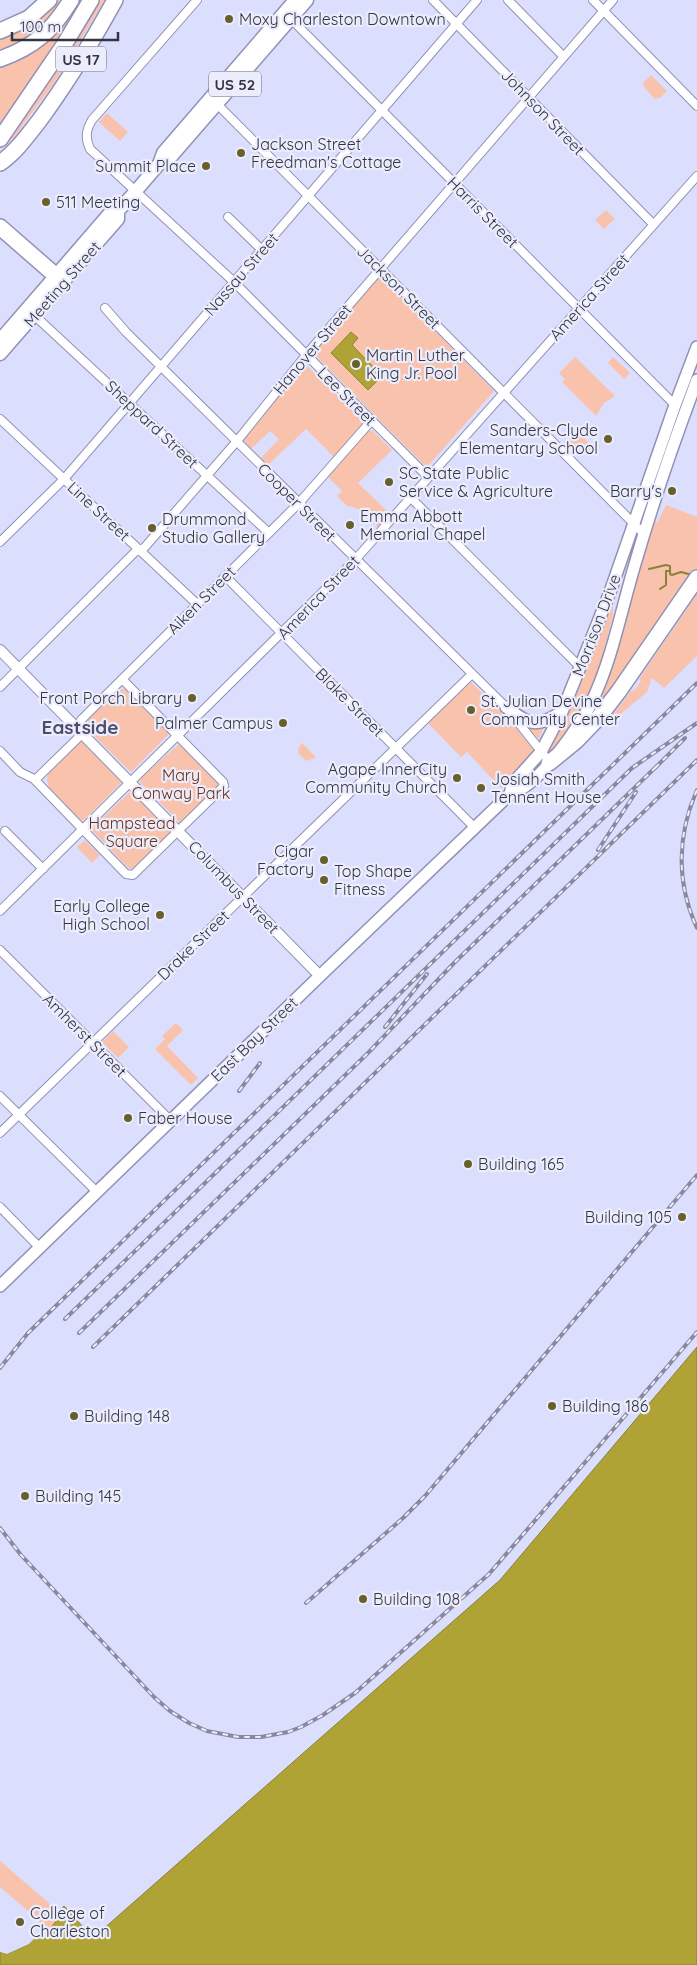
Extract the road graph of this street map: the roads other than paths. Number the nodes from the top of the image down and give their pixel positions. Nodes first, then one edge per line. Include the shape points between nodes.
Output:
1 (49, 0) edge
2 (71, 0) edge
3 (91, 0) edge
4 (115, 0) edge
5 (197, 0) edge
6 (295, 0) edge
7 (307, 0) edge
8 (433, 0) edge
9 (477, 0) edge
10 (508, 0) edge
11 (593, 0) edge
12 (613, 0) edge
13 (603, 10) junction
14 (291, 19) junction
15 (456, 23) junction
16 (0, 31) edge
17 (564, 56) junction
18 (0, 59) edge
19 (528, 97) junction
20 (217, 104) junction
21 (697, 106) edge
22 (382, 109) junction
23 (0, 139) edge
24 (0, 163) edge
25 (159, 164) junction
26 (697, 176) edge
27 (454, 183) junction
28 (135, 192) junction
29 (308, 197) junction
30 (228, 217) dead end
31 (653, 224) junction
32 (0, 227) edge
33 (262, 250) junction
34 (380, 268) junction
35 (59, 279) junction
36 (234, 281) junction
37 (105, 308) dead end
38 (579, 309) junction
39 (34, 315) junction
40 (0, 340) edge
41 (697, 347) edge
42 (0, 354) edge
43 (306, 354) junction
44 (160, 366) junction
45 (697, 380) edge
46 (504, 392) junction
47 (129, 402) junction
48 (675, 405) junction
49 (0, 419) edge
50 (372, 420) junction
51 (237, 441) junction
52 (208, 475) junction
53 (428, 477) junction
54 (64, 479) junction
55 (410, 497) junction
56 (299, 503) junction
57 (634, 524) junction
58 (269, 533) junction
59 (644, 534) junction
60 (0, 542) edge
61 (140, 550) junction
62 (355, 560) junction
63 (226, 576) junction
64 (697, 578) edge
65 (197, 604) junction
66 (282, 634) junction
67 (0, 650) edge
68 (580, 667) junction
69 (18, 668) junction
70 (472, 674) junction
71 (122, 679) junction
72 (0, 687) edge
73 (506, 708) junction
74 (562, 712) junction
75 (79, 730) junction
76 (178, 736) junction
77 (396, 748) junction
78 (0, 751) edge
79 (545, 757) junction
80 (35, 780) junction
81 (131, 782) junction
82 (510, 794) joint
83 (475, 828) junction
84 (83, 829) junction
85 (5, 831) dead end
86 (179, 831) junction
87 (43, 869) junction
88 (243, 896) junction
89 (0, 911) edge
90 (0, 950) edge
91 (320, 976) junction
92 (93, 1042) junction
93 (0, 1096) edge
94 (19, 1114) junction
95 (171, 1120) junction
96 (0, 1132) edge
97 (97, 1192) junction
98 (0, 1207) edge
99 (40, 1248) junction
100 (0, 1286) edge

1 - 16 highway via 30,18
2 - 18 highway via 39,40
3 - 23 highway
4 - 24 highway, US 17 via 50,106 21,144
5 - 28 street, Lee Street via 92,120 86,132 87,144 93,154
6 - 25 main road, Meeting Street / US 52 via 162,153
7 - 14 main road, Meeting Street / US 52
8 - 15 street, Johnson Street
9 - 15 street, Nassau Street
10 - 17 street
11 - 13 street
12 - 13 street, Hanover Street
13 - 17 street, Hanover Street
13 - 21 street
14 - 20 main road, Meeting Street / US 52
14 - 22 street, Harris Street
15 - 19 street, Johnson Street
15 - 22 street, Nassau Street
17 - 19 street, Hanover Street
19 - 27 street, Hanover Street
19 - 31 street, Johnson Street
20 - 25 main road, Meeting Street / US 52 via 169,159
20 - 29 street, Jackson Street
22 - 27 street, Harris Street
22 - 29 street, Nassau Street
25 - 28 main road, Meeting Street / US 52
26 - 31 street, America Street
27 - 34 street, Hanover Street
27 - 38 street, Harris Street
28 - 35 main road, Meeting Street / US 52 via 118,211 110,213
28 - 36 street, Lee Street
29 - 33 street, Nassau Street
29 - 34 street, Jackson Street
30 - 33 street
31 - 38 street, America Street
32 - 35 highway
33 - 36 street, Nassau Street
34 - 43 street, Hanover Street
34 - 46 street, Jackson Street
35 - 39 main road, Meeting Street / US 52
35 - 40 main road, Meeting Street / US 52
36 - 43 street, Lee Street
36 - 44 street, Nassau Street
37 - 44 street, Cooper Street
38 - 46 street, America Street
38 - 48 street, Harris Street
39 - 42 main road, Meeting Street / US 52
39 - 47 street, Sheppard Street
41 - 48 main road, Morrison Drive
43 - 50 street, Lee Street
43 - 51 street, Hanover Street
44 - 47 street, Nassau Street
44 - 51 street, Cooper Street
45 - 59 main road, Morrison Drive
46 - 53 street, America Street
46 - 57 street, Jackson Street
47 - 52 street, Sheppard Street
47 - 54 street, Nassau Street
48 - 57 main road, Morrison Drive
49 - 54 street, Line Street
50 - 53 street, Lee Street
50 - 56 street, Aiken Street
51 - 52 street, Hanover Street
51 - 56 street, Cooper Street
52 - 58 street, Sheppard Street
52 - 61 street, Hanover Street
53 - 55 street, America Street
54 - 60 street, Nassau Street
54 - 61 street, Line Street
55 - 62 street, America Street
55 - 68 street
56 - 58 street, Aiken Street
56 - 62 street, Cooper Street
57 - 59 street, Jackson Street
57 - 68 main road, Morrison Drive
58 - 63 street, Aiken Street
59 - 79 main road, Morrison Drive via 594,698 582,720
61 - 65 street, Line Street
61 - 69 street, Hanover Street
62 - 66 street, America Street
62 - 70 street, Cooper Street
63 - 65 street, Aiken Street
63 - 66 street, Blake Street
64 - 79 highway via 599,717 576,740
65 - 71 street, Aiken Street
66 - 76 street, America Street
66 - 77 street, Blake Street
67 - 69 street, Columbus Street
68 - 74 main road, Morrison Drive
69 - 72 street, Hanover Street
69 - 75 street, Columbus Street
70 - 73 street, Cooper Street
70 - 77 street, Drake Street
71 - 75 street, Aiken Street via 81,720
71 - 76 street
73 - 74 main road via 532,723 543,723
73 - 79 street, Cooper Street
74 - 79 main road, Morrison Drive
75 - 80 street, Aiken Street via 76,740
75 - 81 street, Columbus Street
76 - 81 street, America Street
76 - 86 street via 224,786
77 - 83 street, Blake Street
77 - 88 street, Drake Street
78 - 80 street via 20,772
79 - 82 main road, Morrison Drive via 520,792
80 - 84 street
81 - 84 street, America Street
81 - 86 street, Columbus Street
82 - 83 main road, East Bay Street
83 - 91 main road, East Bay Street
84 - 86 street via 131,876
84 - 87 street, America Street
85 - 87 street
86 - 88 street, Columbus Street
87 - 89 street, America Street
88 - 91 street, Columbus Street
88 - 92 street, Drake Street
90 - 92 street, Amherst Street
91 - 95 main road, East Bay Street
92 - 94 street, Drake Street
92 - 95 street, Amherst Street
93 - 94 street
94 - 96 street, Drake Street
94 - 97 street
95 - 97 main road, East Bay Street
97 - 99 main road, East Bay Street
98 - 99 street
99 - 100 main road, East Bay Street

